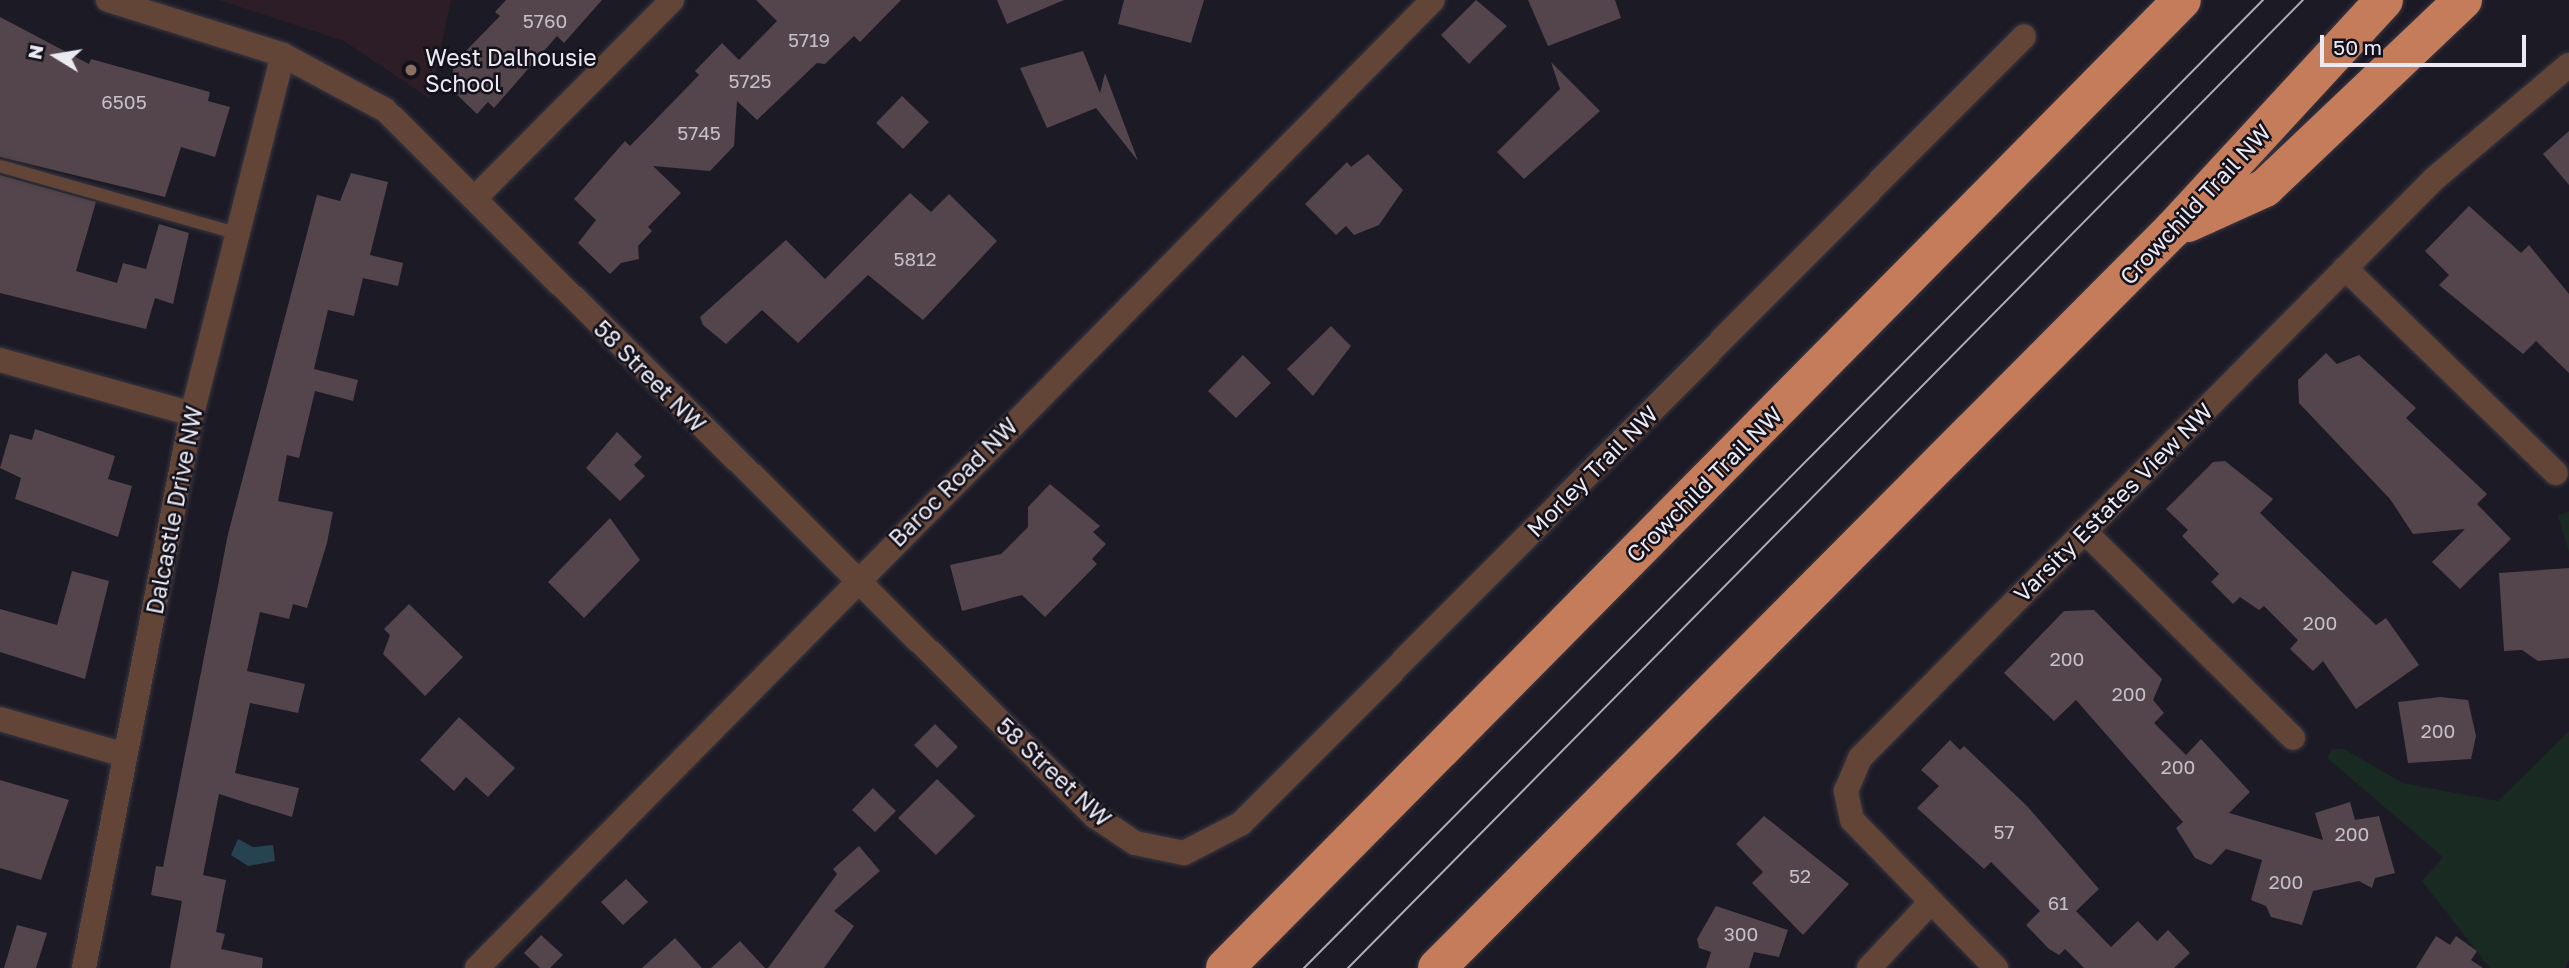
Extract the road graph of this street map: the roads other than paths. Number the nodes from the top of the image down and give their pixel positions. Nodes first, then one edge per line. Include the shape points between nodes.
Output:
1 (108, 0) edge
2 (672, 0) edge
3 (1433, 0) edge
4 (2182, 0) edge
5 (2384, 0) edge
6 (2463, 0) edge
7 (2024, 36) dead end
8 (283, 55) junction
9 (2569, 65) edge
10 (0, 166) edge
11 (475, 198) junction
12 (2173, 229) junction
13 (238, 234) junction
14 (2345, 268) junction
15 (0, 360) edge
16 (192, 414) junction
17 (2556, 473) dead end
18 (2084, 531) junction
19 (858, 583) junction
20 (0, 719) edge
21 (2293, 738) dead end
22 (125, 755) junction
23 (1135, 843) joint
24 (1930, 903) junction
25 (84, 968) edge
26 (477, 968) edge
27 (1225, 968) edge
28 (1437, 968) edge
29 (1869, 968) edge
30 (1996, 968) edge

1 - 8 street, 58 Street NW
2 - 11 street
3 - 19 street, Baroc Road NW
4 - 27 highway, Crowchild Trail NW
5 - 12 highway, Crowchild Trail NW
6 - 12 highway via 2265,188
7 - 23 street, Morley Trail NW via 1242,823 1184,853
8 - 11 street, 58 Street NW via 385,110
8 - 13 street, Dalcastle Drive NW
9 - 14 street, Varsity Estates View NW via 2434,178
10 - 13 lane
11 - 19 street, 58 Street NW
12 - 28 highway, Crowchild Trail NW
13 - 16 street, Dalcastle Drive NW
14 - 17 street
14 - 18 street, Varsity Estates View NW
15 - 16 street
16 - 22 street, Dalcastle Drive NW
18 - 21 street
18 - 24 street, Varsity Estates View NW via 1853,768 1846,791 1852,820
19 - 23 street, 58 Street NW via 1096,817
19 - 26 street, Baroc Road NW
20 - 22 street
22 - 25 street, Dalcastle Drive NW
24 - 29 street
24 - 30 street, Varsity Estates View NW

